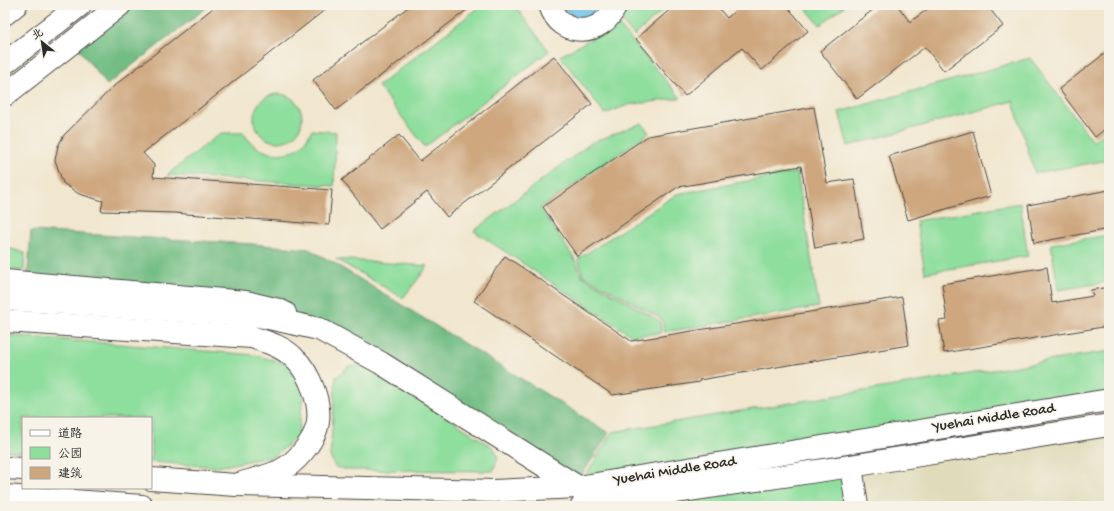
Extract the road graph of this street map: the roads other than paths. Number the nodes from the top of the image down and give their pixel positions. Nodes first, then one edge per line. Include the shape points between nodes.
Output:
1 (16, 5) edge
2 (80, 5) edge
3 (120, 5) edge
4 (550, 5) edge
5 (616, 5) edge
6 (5, 14) edge
7 (5, 62) edge
8 (5, 95) edge
9 (5, 281) edge
10 (5, 299) edge
11 (5, 321) edge
12 (319, 329) junction
13 (1109, 400) edge
14 (1109, 425) edge
15 (851, 466) junction
16 (5, 468) edge
17 (22, 469) edge
18 (152, 479) edge
19 (236, 485) junction
20 (5, 496) edge
21 (585, 501) edge
22 (142, 506) edge
23 (857, 506) edge

1 - 6 main road
2 - 7 main road
3 - 8 main road
4 - 5 main road via 559,20 569,27 580,30 592,29 602,24 611,16
9 - 12 main road via 246,302 279,310
10 - 12 main road via 260,316
11 - 19 main road via 252,337 275,345 293,357 314,390 318,410 316,430 304,451 283,469
12 - 21 main road via 381,363
13 - 21 main road, Yuehai Middle Road
14 - 15 main road, Yuehai Middle Road
15 - 21 main road, Yuehai Middle Road
15 - 23 main road
16 - 17 main road
18 - 19 main road, Yuehai Middle Road
19 - 21 main road, Yuehai Middle Road via 494,491
20 - 22 main road

